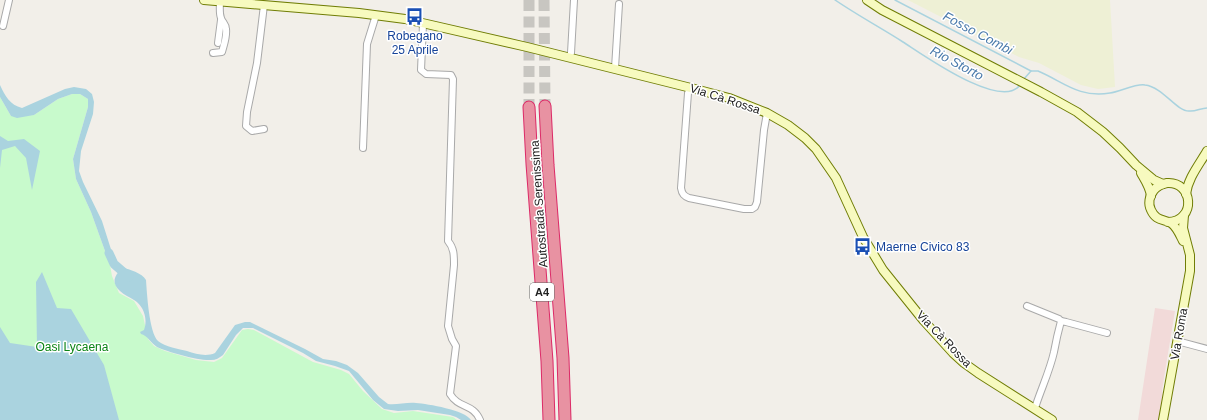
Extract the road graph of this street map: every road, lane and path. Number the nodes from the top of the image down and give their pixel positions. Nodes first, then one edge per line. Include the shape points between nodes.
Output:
1 (9, 0) edge
2 (204, 0) edge
3 (574, 0) edge
4 (866, 0) edge
5 (220, 1) junction
6 (619, 4) dead end
7 (264, 5) junction
8 (376, 15) junction
9 (221, 20) junction
10 (423, 24) junction
11 (3, 26) dead end
12 (218, 44) dead end
13 (212, 53) dead end
14 (570, 57) junction
15 (615, 68) junction
16 (690, 88) junction
17 (545, 106) tunnel mouth
18 (529, 107) tunnel mouth
19 (767, 113) junction
20 (264, 129) dead end
21 (364, 148) dead end
22 (1207, 151) edge
23 (1136, 165) junction
24 (1194, 172) junction
25 (1163, 184) junction
26 (1175, 184) junction
27 (1186, 194) junction
28 (1151, 196) junction
29 (1184, 215) junction
30 (1168, 222) junction
31 (1187, 247) junction
32 (1027, 306) dead end
33 (1061, 321) junction
34 (1107, 333) dead end
35 (1178, 341) junction
36 (1207, 349) edge
37 (1033, 408) junction
38 (480, 420) edge
39 (549, 420) edge
40 (565, 420) edge
41 (1052, 420) edge
42 (1163, 420) edge

1 - 11 street
2 - 5 main road, Via Cà Rossa
3 - 14 street
4 - 23 main road via 1071,109 1088,120
5 - 7 main road, Via Cà Rossa
5 - 9 street
6 - 15 street
7 - 8 main road, Via Cà Rossa
7 - 20 street via 246,126 252,130
8 - 10 main road, Via Cà Rossa
8 - 21 street via 367,44
9 - 12 street
9 - 13 street via 226,28 222,52
10 - 14 main road, Via Cà Rossa
10 - 38 street via 421,70 426,74 451,75 453,79 448,241 454,254 448,326 456,346 450,394 452,399 474,410
14 - 15 main road, Via Cà Rossa
15 - 16 main road, Via Cà Rossa
16 - 19 main road, Via Cà Rossa via 729,98
16 - 19 street via 681,188 685,197 744,209 755,207
17 - 40 highway, Autostrada Serenissima / A4
18 - 39 highway, Autostrada Serenissima / A4
19 - 37 main road, Via Cà Rossa via 788,125 816,149 836,178 872,253 936,334 964,363
22 - 24 main road
23 - 25 main road
23 - 28 main road via 1148,183
24 - 26 main road
24 - 27 main road
25 - 26 main road
25 - 28 main road via 1155,189
26 - 27 main road
27 - 29 main road via 1188,208
28 - 30 main road via 1153,213 1159,219
29 - 30 main road
29 - 31 main road, Via Roma via 1183,228
30 - 31 main road via 1177,229
31 - 35 main road, Via Roma via 1190,271
32 - 33 street
33 - 34 street
33 - 37 street via 1046,379
35 - 36 street
35 - 42 main road, Via Roma
37 - 41 main road, Via Cà Rossa

